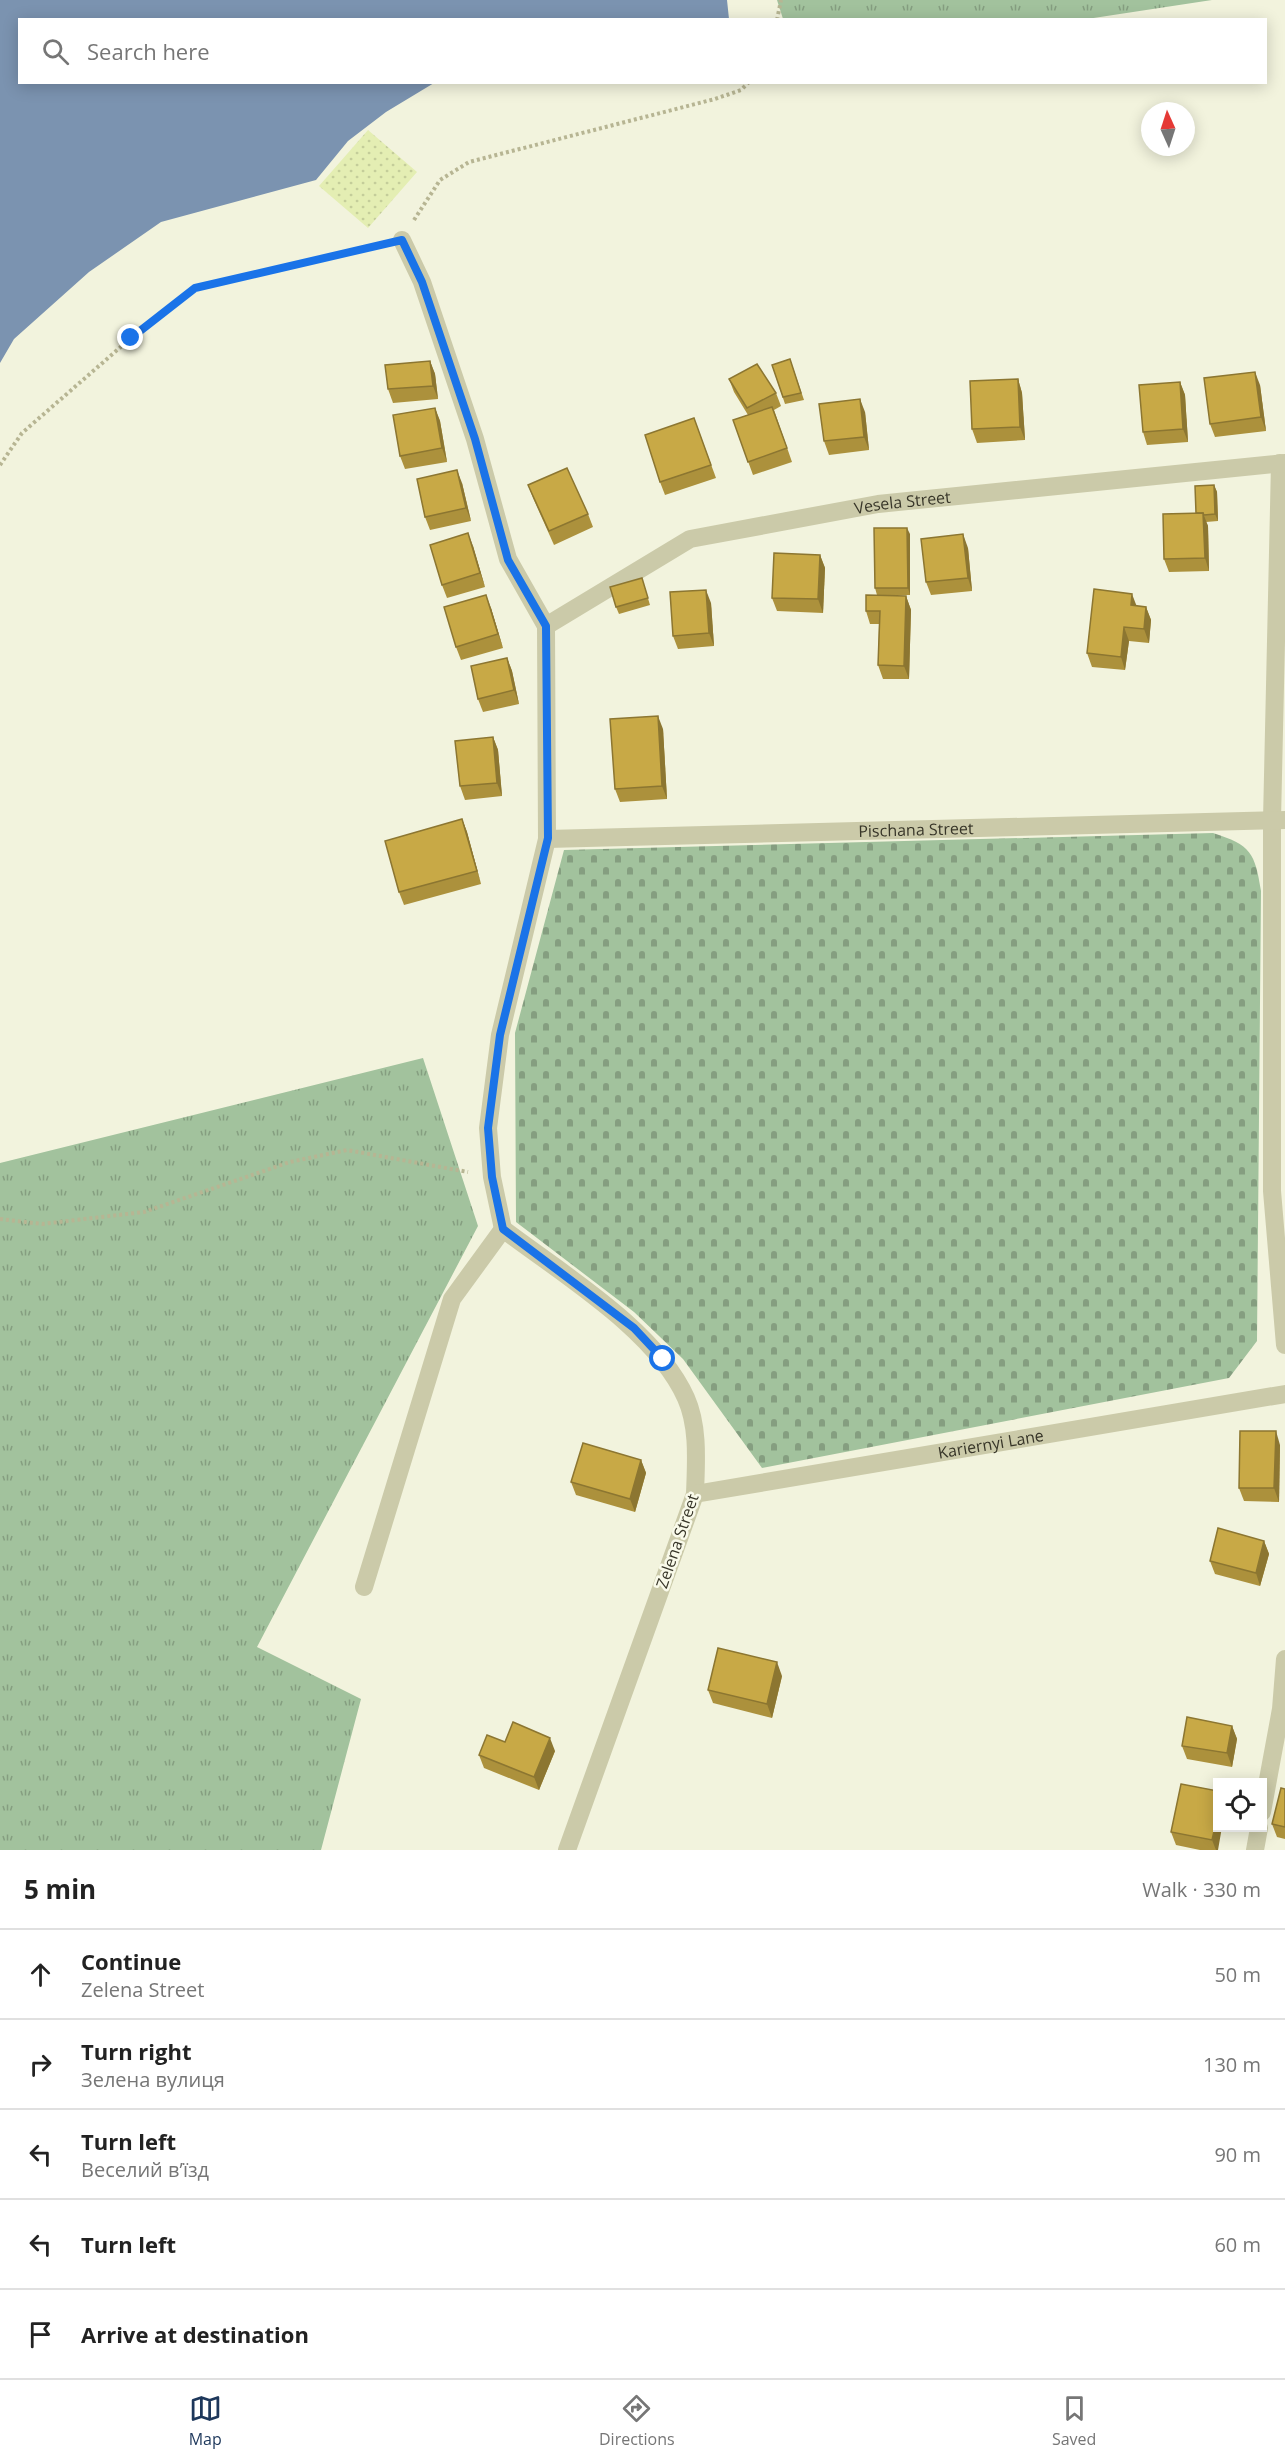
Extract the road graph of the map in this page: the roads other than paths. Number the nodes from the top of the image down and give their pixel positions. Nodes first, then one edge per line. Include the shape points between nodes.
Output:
1 (402, 240) road end
2 (1283, 463) edge
3 (546, 626) junction
4 (1279, 820) edge
5 (548, 838) junction
6 (1285, 1166) edge
7 (1272, 1191) junction
8 (503, 1229) junction
9 (1285, 1345) edge
10 (1285, 1394) edge
11 (695, 1494) junction
12 (364, 1587) dead end
13 (1285, 1659) edge
14 (1267, 1789) edge
15 (1258, 1832) edge
16 (567, 1850) edge
17 (1255, 1850) edge

1 - 3 street via 422,282 475,439 508,560
2 - 3 street, Vesela Street via 878,504 690,539
2 - 4 street
3 - 5 street
4 - 5 street, Pischana Street
4 - 7 street
5 - 8 street via 500,1035 488,1128 492,1177
6 - 7 street
7 - 9 street
8 - 11 street, Zelena Street via 634,1328 663,1359 687,1400 696,1445
8 - 12 street via 452,1299
10 - 11 street, Kariernyi Lane
11 - 16 street, Zelena Street
13 - 14 street
15 - 17 street

